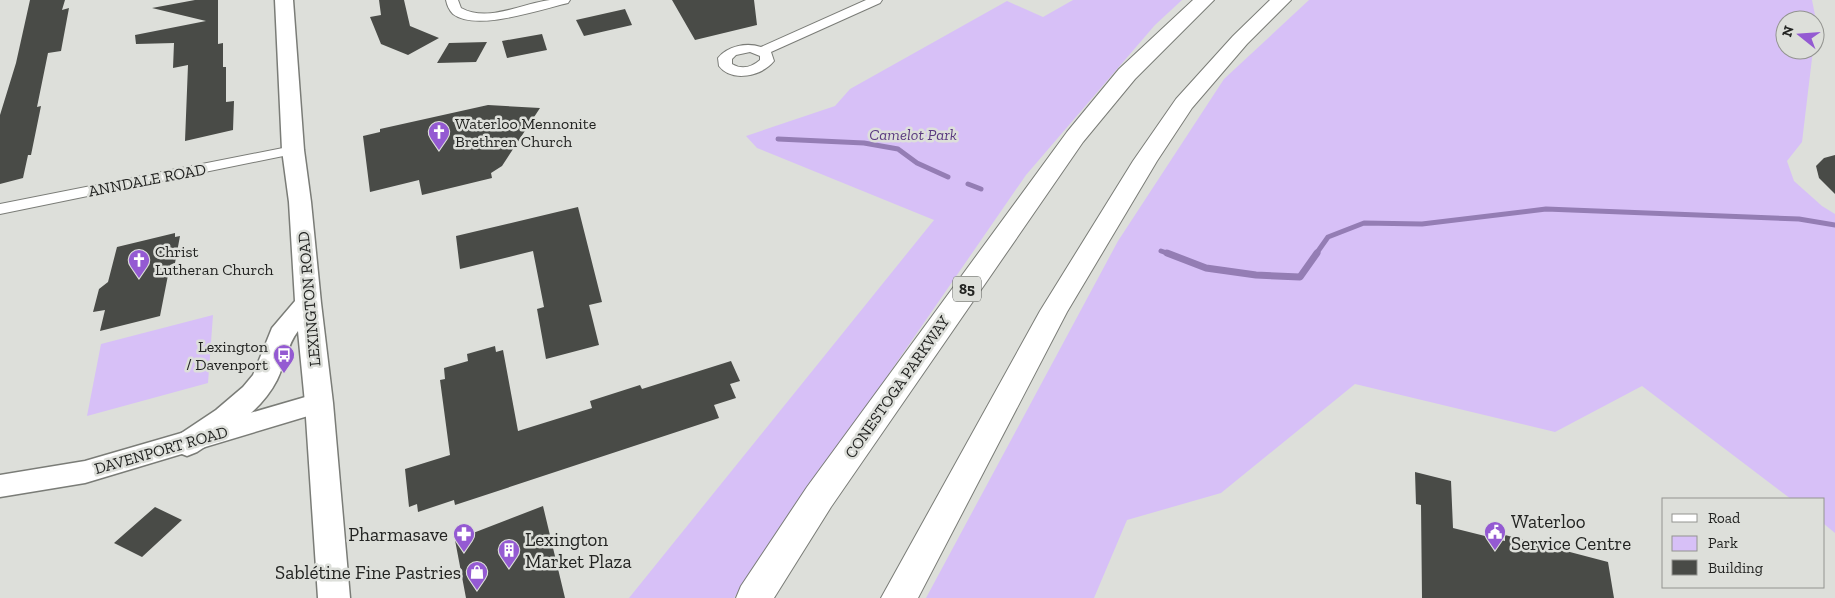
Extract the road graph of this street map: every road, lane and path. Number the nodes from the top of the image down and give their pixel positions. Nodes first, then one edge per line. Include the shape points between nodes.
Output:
1 (284, 0) edge
2 (452, 0) edge
3 (564, 0) edge
4 (876, 0) edge
5 (1204, 0) edge
6 (1281, 0) edge
7 (763, 51) dead end
8 (293, 150) junction
9 (0, 209) edge
10 (308, 303) junction
11 (319, 403) junction
12 (187, 444) junction
13 (0, 486) edge
14 (334, 598) edge
15 (754, 598) edge
16 (899, 598) edge

1 - 8 main road, LEXINGTON ROAD
2 - 3 street via 457,11 464,15 484,18
4 - 7 street
5 - 15 highway, CONESTOGA PARKWAY / 85 via 1127,74 1075,137 819,497
6 - 16 highway via 1240,40 1184,104 1145,161 1054,311
8 - 9 street, ANNDALE ROAD
8 - 10 main road, LEXINGTON ROAD
10 - 11 main road, LEXINGTON ROAD
10 - 12 main road via 279,338 272,362 251,398
11 - 12 street, DAVENPORT ROAD
11 - 14 main road, LEXINGTON ROAD
12 - 13 street, DAVENPORT ROAD via 85,472

